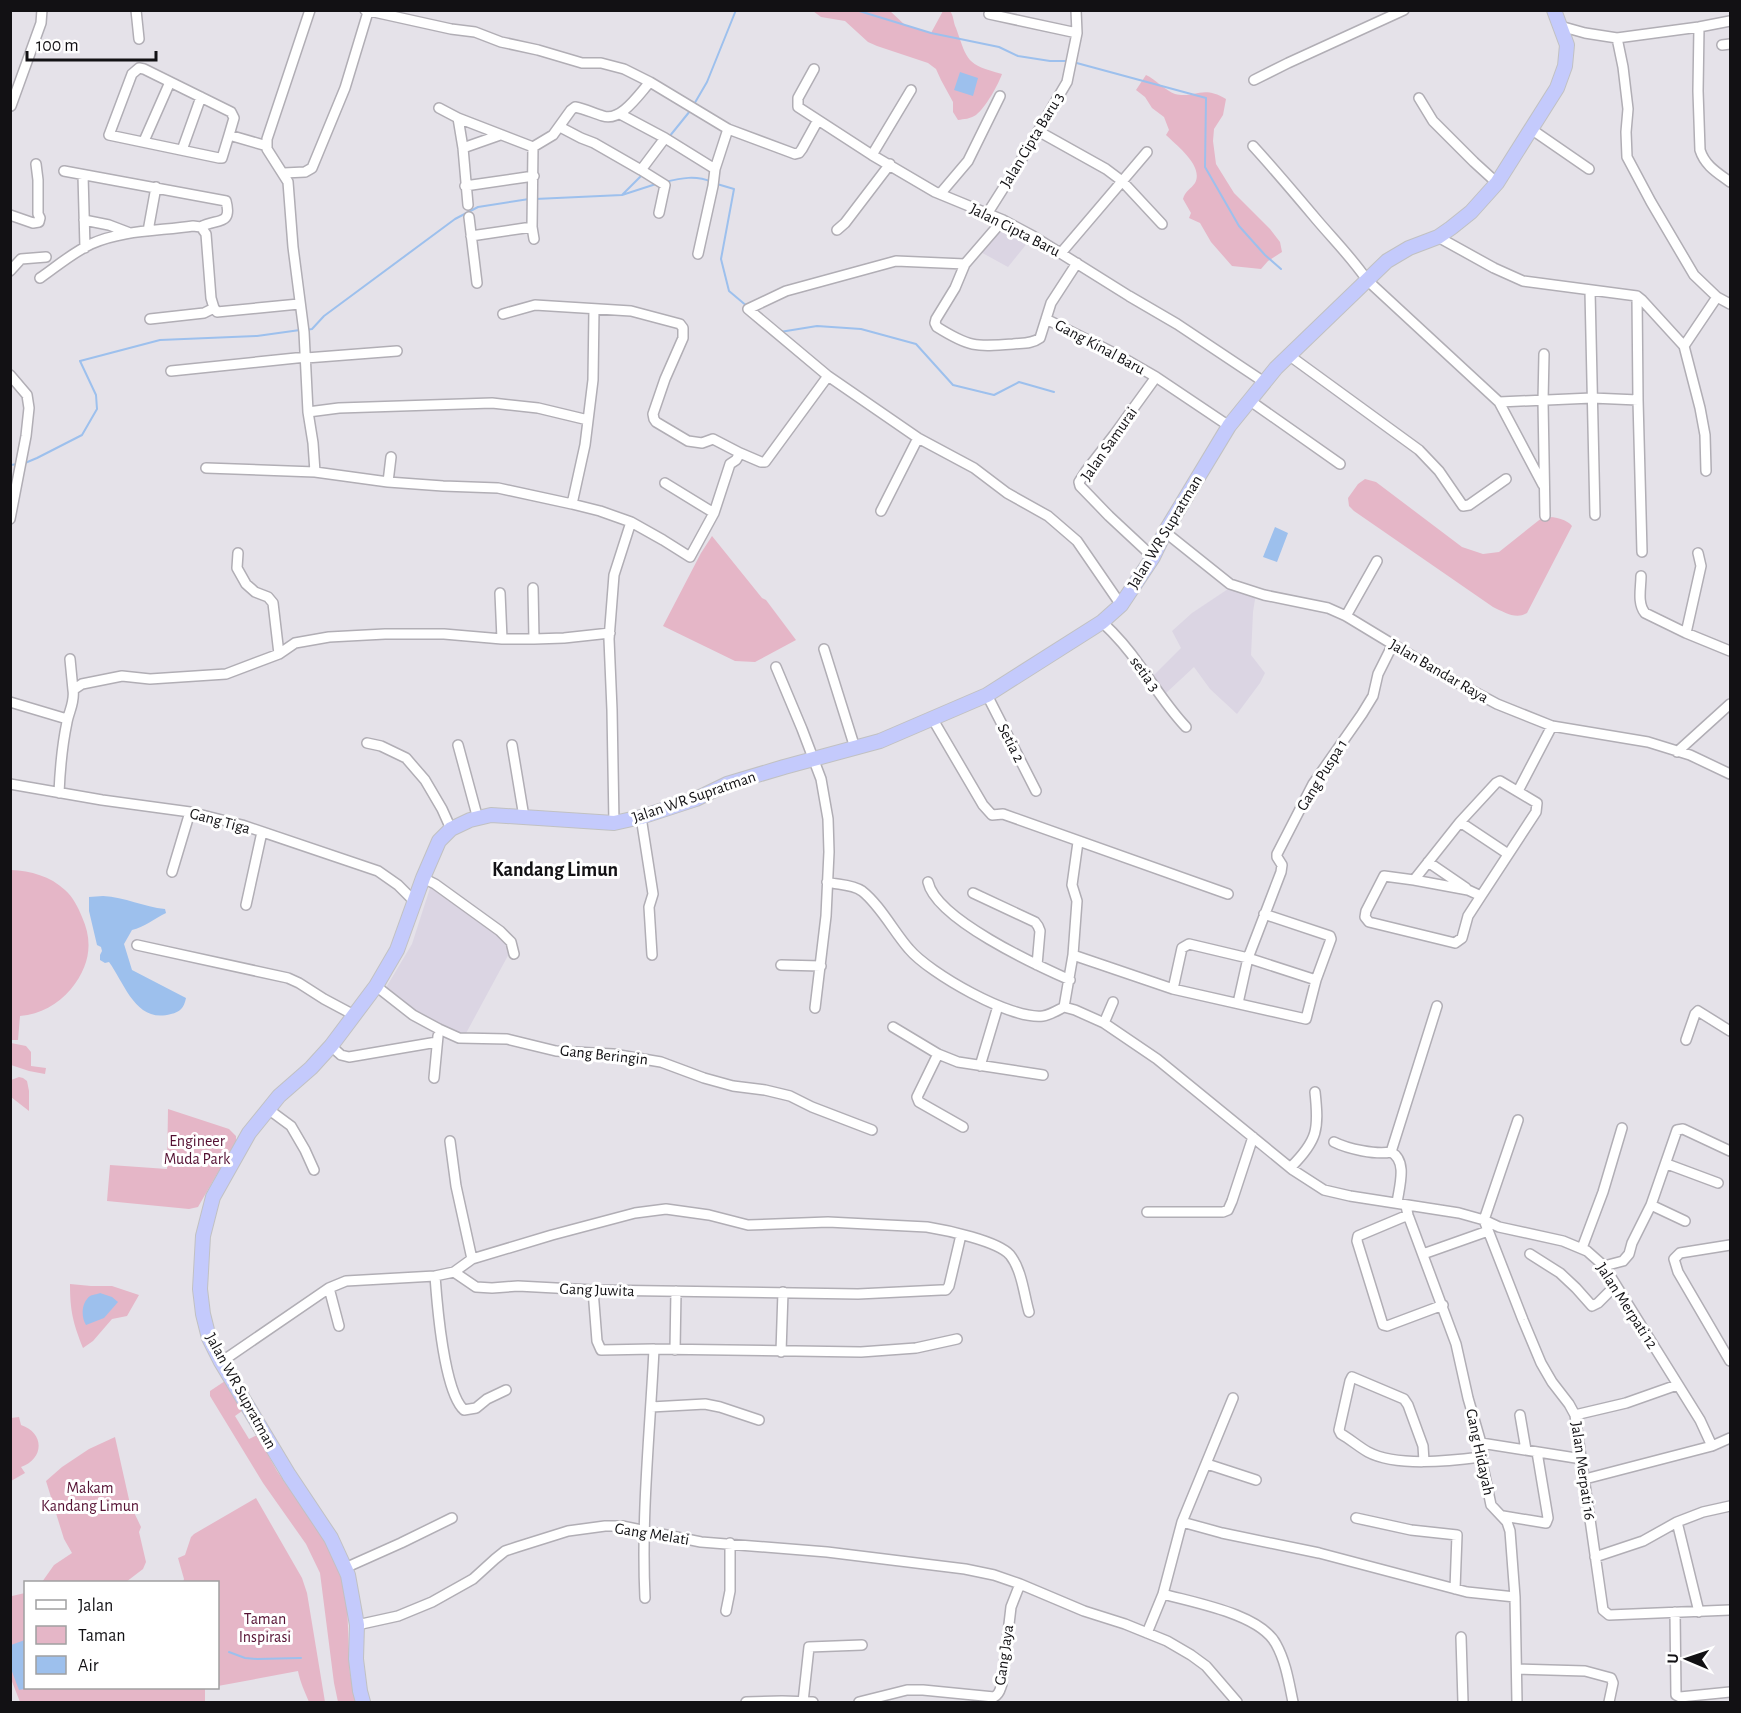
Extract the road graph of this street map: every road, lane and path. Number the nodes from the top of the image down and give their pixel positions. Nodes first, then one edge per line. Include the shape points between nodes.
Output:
1 (42, 10) edge
2 (136, 10) edge
3 (310, 10) edge
4 (1076, 10) edge
5 (1404, 10) edge
6 (1554, 10) edge
7 (366, 11) edge
8 (989, 14) dead end
9 (1731, 21) edge
10 (1560, 26) junction
11 (1699, 27) junction
12 (1077, 33) junction
13 (1617, 38) junction
14 (139, 39) dead end
15 (814, 69) dead end
16 (1254, 80) dead end
17 (170, 82) junction
18 (650, 82) junction
19 (911, 90) dead end
20 (1000, 96) dead end
21 (201, 97) junction
22 (1419, 98) dead end
23 (11, 106) edge
24 (439, 108) dead end
25 (620, 114) junction
26 (458, 118) junction
27 (818, 120) junction
28 (560, 127) junction
29 (728, 129) junction
30 (1531, 129) junction
31 (1038, 131) junction
32 (229, 135) junction
33 (500, 135) junction
34 (668, 140) junction
35 (144, 141) junction
36 (267, 146) junction
37 (1253, 146) dead end
38 (533, 147) junction
39 (463, 148) junction
40 (182, 150) junction
41 (1147, 152) dead end
42 (872, 155) junction
43 (36, 164) dead end
44 (890, 164) junction
45 (1589, 169) dead end
46 (64, 171) dead end
47 (643, 171) junction
48 (714, 172) junction
49 (284, 173) junction
50 (83, 174) junction
51 (534, 176) junction
52 (1122, 181) junction
53 (1731, 182) edge
54 (1497, 183) junction
55 (465, 186) junction
56 (156, 187) junction
57 (940, 194) junction
58 (468, 205) dead end
59 (659, 213) dead end
60 (10, 214) edge
61 (987, 214) junction
62 (469, 217) dead end
63 (84, 220) junction
64 (1003, 220) junction
65 (1162, 224) dead end
66 (201, 227) junction
67 (532, 227) junction
68 (837, 230) dead end
69 (148, 231) junction
70 (130, 233) junction
71 (471, 236) junction
72 (1438, 237) junction
73 (534, 239) dead end
74 (85, 248) junction
75 (1061, 254) junction
76 (698, 255) dead end
77 (46, 257) dead end
78 (1077, 263) junction
79 (965, 264) junction
80 (10, 271) edge
81 (40, 278) dead end
82 (1367, 280) junction
83 (477, 283) dead end
84 (1590, 291) junction
85 (1637, 296) junction
86 (1717, 297) junction
87 (299, 304) junction
88 (1731, 304) edge
89 (214, 308) junction
90 (594, 309) junction
91 (503, 314) dead end
92 (150, 319) dead end
93 (1046, 319) junction
94 (1684, 346) junction
95 (397, 351) dead end
96 (1544, 354) dead end
97 (1290, 356) junction
98 (306, 358) junction
99 (171, 371) dead end
100 (10, 375) edge
101 (828, 376) junction
102 (1156, 377) junction
103 (1264, 382) junction
104 (1592, 398) junction
105 (1249, 400) junction
106 (1638, 400) junction
107 (1543, 401) junction
108 (1499, 402) junction
109 (308, 412) junction
110 (588, 420) junction
111 (1229, 426) junction
112 (918, 438) junction
113 (740, 453) junction
114 (391, 457) dead end
115 (1340, 464) dead end
116 (206, 468) dead end
117 (1706, 471) dead end
118 (315, 472) junction
119 (1506, 479) dead end
120 (388, 482) junction
121 (665, 483) dead end
122 (1544, 487) junction
123 (572, 504) junction
124 (881, 511) dead end
125 (714, 513) junction
126 (1595, 515) dead end
127 (1545, 516) dead end
128 (10, 519) edge
129 (631, 522) junction
130 (1165, 532) junction
131 (1642, 552) dead end
132 (238, 553) dead end
133 (1698, 553) dead end
134 (1153, 557) junction
135 (1377, 561) dead end
136 (1641, 576) dead end
137 (532, 588) dead end
138 (500, 593) dead end
139 (1121, 605) junction
140 (1346, 616) junction
141 (1102, 622) junction
142 (610, 633) junction
143 (1686, 633) junction
144 (502, 639) junction
145 (534, 639) junction
146 (1393, 644) junction
147 (824, 649) dead end
148 (1731, 651) edge
149 (279, 654) junction
150 (70, 659) dead end
151 (776, 667) dead end
152 (73, 690) junction
153 (987, 695) junction
154 (10, 702) edge
155 (1731, 704) edge
156 (932, 718) junction
157 (68, 719) junction
158 (1552, 726) junction
159 (1186, 727) dead end
160 (367, 743) dead end
161 (512, 745) dead end
162 (458, 746) dead end
163 (855, 748) junction
164 (1677, 752) junction
165 (813, 761) junction
166 (1731, 774) edge
167 (10, 784) edge
168 (1035, 791) dead end
169 (1518, 791) junction
170 (59, 793) junction
171 (190, 812) junction
172 (524, 817) junction
173 (641, 817) junction
174 (478, 819) junction
175 (1461, 822) junction
176 (614, 823) junction
177 (452, 829) junction
178 (262, 832) junction
179 (1078, 842) junction
180 (1508, 855) junction
181 (1428, 862) junction
182 (172, 872) dead end
183 (423, 878) junction
184 (1414, 880) junction
185 (827, 882) junction
186 (928, 882) dead end
187 (1468, 890) junction
188 (973, 893) dead end
189 (1228, 894) dead end
190 (1482, 896) junction
191 (414, 902) junction
192 (246, 905) dead end
193 (1265, 911) junction
194 (137, 945) dead end
195 (514, 954) dead end
196 (1073, 955) junction
197 (652, 956) dead end
198 (1248, 958) junction
199 (781, 965) dead end
200 (821, 966) junction
201 (1037, 966) junction
202 (1070, 980) junction
203 (1316, 980) junction
204 (376, 986) junction
205 (1173, 989) junction
206 (1113, 1002) dead end
207 (1238, 1003) junction
208 (998, 1006) junction
209 (1437, 1006) dead end
210 (1064, 1007) junction
211 (815, 1008) dead end
212 (354, 1015) junction
213 (1104, 1023) junction
214 (893, 1027) dead end
215 (439, 1029) junction
216 (1731, 1031) edge
217 (1686, 1040) dead end
218 (437, 1042) junction
219 (331, 1046) junction
220 (938, 1053) junction
221 (980, 1066) junction
222 (1043, 1075) dead end
223 (434, 1078) dead end
224 (1315, 1092) dead end
225 (268, 1109) junction
226 (1518, 1120) dead end
227 (963, 1127) dead end
228 (1622, 1128) dead end
229 (872, 1130) dead end
230 (1253, 1137) junction
231 (450, 1141) dead end
232 (1334, 1142) dead end
233 (1731, 1151) edge
234 (1391, 1152) junction
235 (1667, 1164) junction
236 (1291, 1167) junction
237 (314, 1170) dead end
238 (1718, 1183) dead end
239 (1651, 1205) junction
240 (1404, 1208) junction
241 (1147, 1212) dead end
242 (1484, 1220) junction
243 (1685, 1221) dead end
244 (1488, 1231) junction
245 (960, 1234) junction
246 (1731, 1245) edge
247 (1582, 1248) junction
248 (1423, 1254) junction
249 (1530, 1254) dead end
250 (472, 1259) junction
251 (1604, 1266) junction
252 (454, 1272) junction
253 (435, 1276) junction
254 (1616, 1285) junction
255 (329, 1288) junction
256 (593, 1290) junction
257 (676, 1291) junction
258 (783, 1292) junction
259 (1443, 1305) junction
260 (1029, 1312) dead end
261 (339, 1326) dead end
262 (957, 1339) dead end
263 (654, 1349) junction
264 (675, 1350) junction
265 (781, 1352) junction
266 (1731, 1361) edge
267 (221, 1362) junction
268 (1677, 1385) junction
269 (506, 1390) dead end
270 (1233, 1398) dead end
271 (651, 1407) junction
272 (1520, 1415) dead end
273 (1575, 1415) junction
274 (759, 1420) dead end
275 (1731, 1438) edge
276 (1481, 1443) junction
277 (1712, 1446) junction
278 (1526, 1450) junction
279 (1537, 1452) junction
280 (1481, 1456) junction
281 (1582, 1460) junction
282 (1424, 1461) junction
283 (1207, 1464) junction
284 (1586, 1479) junction
285 (1256, 1480) dead end
286 (1731, 1506) edge
287 (1503, 1516) junction
288 (452, 1518) dead end
289 (1356, 1518) dead end
290 (1182, 1522) junction
291 (1677, 1522) junction
292 (644, 1531) junction
293 (730, 1543) junction
294 (1595, 1557) junction
295 (345, 1568) junction
296 (1020, 1584) junction
297 (1455, 1589) junction
298 (1163, 1594) junction
299 (645, 1598) dead end
300 (1515, 1598) junction
301 (1731, 1610) edge
302 (726, 1611) dead end
303 (1675, 1612) junction
304 (1699, 1612) junction
305 (357, 1625) junction
306 (1147, 1633) junction
307 (1461, 1637) dead end
308 (862, 1645) dead end
309 (1517, 1669) junction
310 (1731, 1692) edge
311 (363, 1702) edge
312 (746, 1702) edge
313 (751, 1702) edge
314 (802, 1702) edge
315 (813, 1702) edge
316 (859, 1702) edge
317 (1237, 1702) edge
318 (1293, 1702) edge
319 (1463, 1702) edge
320 (1517, 1702) edge
321 (1609, 1702) edge

1 - 23 street via 41,24
2 - 14 street
3 - 36 street
4 - 12 street, Jalan Cipta Baru 3
5 - 16 street
6 - 10 highway, Jalan WR Supratman
7 - 18 street via 475,32 582,63 601,63
7 - 49 street via 345,88 312,168
8 - 12 street
9 - 11 street
10 - 13 street
10 - 30 highway, Jalan WR Supratman via 1567,45 1565,66 1557,88
11 - 13 street
11 - 53 street via 1700,150 1709,166
12 - 31 street, Jalan Cipta Baru 3 via 1067,82
13 - 86 street via 1628,109 1627,157 1694,275
15 - 27 street, Jalan Cipta Baru via 798,98 798,107
17 - 21 street
17 - 35 street
17 - 35 street via 139,68 132,74 109,135
18 - 25 street
18 - 29 street
19 - 42 street
20 - 57 street via 968,161
21 - 32 street via 233,114
21 - 40 street
22 - 54 street via 1433,122
24 - 26 street
25 - 28 street via 603,116 575,107
25 - 34 street
26 - 33 street
26 - 39 street
27 - 29 street via 795,154
27 - 42 street, Jalan Cipta Baru
28 - 38 street
28 - 47 street
29 - 48 street
30 - 45 street
30 - 54 highway, Jalan WR Supratman
31 - 52 street
31 - 61 street, Jalan Cipta Baru 3
32 - 36 street
32 - 40 street via 222,158
33 - 38 street
33 - 39 street
34 - 47 street
34 - 48 street
35 - 40 street
36 - 49 street
37 - 82 street
38 - 51 street
39 - 55 street
41 - 52 street
42 - 44 street, Jalan Cipta Baru
43 - 60 street via 39,222
44 - 57 street, Jalan Cipta Baru
44 - 68 street
46 - 50 street
47 - 59 street via 661,183
48 - 76 street
49 - 87 street via 290,197
50 - 56 street
50 - 63 street
51 - 55 street
51 - 67 street
52 - 65 street
52 - 75 street
54 - 72 highway, Jalan WR Supratman via 1471,212
55 - 58 street
56 - 66 street via 226,201 226,218
56 - 69 street
57 - 61 street, Jalan Cipta Baru
61 - 64 street, Jalan Cipta Baru
62 - 71 street
63 - 70 street
63 - 74 street
64 - 75 street, Jalan Cipta Baru
64 - 79 street
66 - 69 street
66 - 89 street via 206,234
67 - 71 street
67 - 73 street
69 - 70 street
70 - 74 street
71 - 83 street
72 - 82 highway, Jalan WR Supratman via 1395,256
72 - 84 street via 1523,281
74 - 81 street
75 - 78 street, Jalan Cipta Baru
77 - 80 street via 21,259
78 - 93 street via 1051,303
78 - 103 street, Jalan Cipta Baru
79 - 93 street, Gang Kinal Baru via 936,319 937,327 959,341 988,346 1037,340
79 - 101 street via 896,261 786,291 749,308
82 - 97 highway, Jalan WR Supratman
82 - 108 street
84 - 85 street
84 - 104 street
85 - 94 street
85 - 106 street
86 - 88 street
86 - 94 street
87 - 89 street via 222,312
87 - 98 street
89 - 92 street via 204,313
90 - 91 street via 535,305
90 - 110 street
90 - 113 street via 631,311 680,324 682,338 654,419 688,441 702,443 713,439
93 - 102 street, Gang Kinal Baru
94 - 117 street via 1705,435
95 - 98 street
96 - 107 street
97 - 103 highway, Jalan WR Supratman
97 - 119 street via 1419,450 1463,506
98 - 99 street
98 - 109 street
100 - 128 street via 27,395 29,408
101 - 112 street
101 - 113 street via 765,462
102 - 111 street, Gang Kinal Baru
102 - 134 street, Jalan Samurai via 1079,482
103 - 105 highway, Jalan WR Supratman
104 - 106 street
104 - 107 street
104 - 126 street
105 - 111 highway, Jalan WR Supratman
105 - 115 street
106 - 131 street
107 - 108 street
107 - 122 street
108 - 122 street
109 - 110 street via 492,403 538,408
109 - 118 street
110 - 123 street
111 - 130 highway, Jalan WR Supratman
112 - 124 street
112 - 139 street via 974,468 1007,493 1048,516 1077,541
113 - 125 street via 726,472
114 - 120 street
116 - 118 street
118 - 120 street
120 - 123 street via 498,488
121 - 125 street
122 - 127 street
123 - 129 street
125 - 129 street via 690,557
129 - 142 street via 614,575
130 - 134 highway, Jalan WR Supratman
130 - 140 street, Jalan Bandar Raya via 1230,584 1329,608
132 - 149 street via 237,567 246,584 273,603
133 - 143 street via 1701,566
134 - 139 highway, Jalan WR Supratman
135 - 140 street
136 - 143 street via 1642,610
137 - 145 street
138 - 144 street
139 - 141 highway, Jalan WR Supratman
140 - 146 street, Jalan Bandar Raya
141 - 153 highway, Jalan WR Supratman
141 - 159 street, setia 3
142 - 145 street
142 - 176 street
143 - 148 street
144 - 145 street
144 - 149 street via 444,634 340,637 295,643
146 - 158 street, Jalan Bandar Raya via 1497,704
146 - 193 street, Gang Puspa 1 via 1372,696 1312,784 1277,854 1282,865
147 - 163 street
149 - 152 street via 226,674 150,679 122,676 82,684
150 - 152 street
151 - 165 street
152 - 157 street
153 - 156 highway, Jalan WR Supratman
153 - 168 street, Setia 2
154 - 157 street
155 - 164 street
156 - 163 highway, Jalan WR Supratman
156 - 179 street via 992,815 1003,814
157 - 170 street
158 - 164 street, Jalan Bandar Raya via 1648,742
158 - 169 street
160 - 177 street via 406,758 425,780
161 - 172 street
162 - 174 street
163 - 165 highway, Jalan WR Supratman
164 - 166 street, Jalan Bandar Raya
165 - 173 highway, Jalan WR Supratman via 728,784
165 - 185 street via 828,819
167 - 170 street, Gang Tiga
169 - 175 street via 1504,782 1496,783
169 - 180 street via 1537,803 1538,808
170 - 171 street, Gang Tiga
171 - 178 street, Gang Tiga
171 - 182 street
172 - 174 highway, Jalan WR Supratman via 491,815
172 - 176 highway, Jalan WR Supratman
173 - 176 highway, Jalan WR Supratman
173 - 197 street via 653,894 649,907
174 - 177 highway, Jalan WR Supratman
175 - 180 street
175 - 181 street
177 - 183 highway, Jalan WR Supratman via 439,841
178 - 191 street, Gang Tiga via 378,871
178 - 192 street
179 - 189 street
179 - 196 street via 1072,885 1077,901
180 - 190 street
181 - 184 street
181 - 187 street
183 - 191 highway, Jalan WR Supratman
183 - 195 street via 500,931 511,942
184 - 187 street
184 - 190 street via 1384,876 1366,911 1369,922 1455,943 1462,938 1468,916
185 - 200 street
185 - 208 street via 862,891 921,961
186 - 201 street via 946,909 978,934
187 - 190 street
188 - 201 street via 1035,922 1040,932
191 - 204 highway, Jalan WR Supratman via 397,950
193 - 198 street
193 - 203 street via 1330,936
194 - 212 street via 288,978
196 - 202 street
196 - 205 street
198 - 203 street
198 - 205 street via 1189,944 1182,948
198 - 207 street
199 - 200 street
200 - 211 street
201 - 202 street
202 - 210 street
203 - 207 street via 1306,1018
204 - 212 highway, Jalan WR Supratman
204 - 215 street, Gang Beringin via 413,1015
205 - 207 street
206 - 213 street
208 - 210 street via 1044,1016
208 - 221 street
209 - 234 street
210 - 213 street, Jalan Merpati 12
212 - 219 highway, Jalan WR Supratman
213 - 230 street, Jalan Merpati 12 via 1157,1059
214 - 220 street
215 - 218 street
215 - 229 street, Gang Beringin via 459,1038 507,1039 556,1051 661,1062 733,1086 790,1096
216 - 217 street via 1698,1011
218 - 219 street via 349,1057
218 - 223 street
219 - 225 highway, Jalan WR Supratman
220 - 221 street
220 - 227 street via 917,1097 919,1102
221 - 222 street
224 - 236 street via 1315,1134 1308,1149
225 - 237 street via 291,1126
225 - 267 highway, Jalan WR Supratman via 213,1197 203,1236 203,1314
226 - 242 street
228 - 247 street via 1604,1192
230 - 236 street, Jalan Merpati 12
230 - 241 street via 1228,1210
231 - 250 street
232 - 234 street via 1383,1154
233 - 235 street via 1680,1129
234 - 240 street via 1398,1157 1402,1171
235 - 238 street
235 - 239 street
236 - 240 street, Jalan Merpati 12 via 1324,1190
239 - 243 street
239 - 251 street via 1629,1254 1623,1261
240 - 242 street, Jalan Merpati 12 via 1459,1213
240 - 248 street, Gang Hidayah
240 - 259 street via 1358,1236 1357,1241 1383,1325
242 - 244 street, Jalan Merpati 16
242 - 247 street, Jalan Merpati 12
244 - 248 street
244 - 273 street, Jalan Merpati 16 via 1541,1363
245 - 250 street via 927,1227 828,1222 748,1225 666,1209 552,1234
245 - 258 street, Gang Juwita via 946,1290 877,1294
245 - 260 street via 1009,1254
246 - 266 street via 1680,1253 1674,1259
247 - 251 street, Jalan Merpati 12
248 - 259 street, Gang Hidayah
249 - 254 street via 1560,1273 1592,1306
250 - 252 street
251 - 254 street, Jalan Merpati 12
252 - 253 street
252 - 256 street, Gang Juwita via 476,1287
253 - 255 street via 346,1281
253 - 269 street via 439,1323 456,1400 464,1410 476,1408
254 - 268 street, Jalan Merpati 12
255 - 261 street
255 - 267 street
256 - 257 street, Gang Juwita
256 - 263 street via 600,1349
257 - 258 street, Gang Juwita
257 - 264 street
258 - 265 street
259 - 276 street, Gang Hidayah
262 - 265 street via 896,1350
263 - 264 street
263 - 271 street
264 - 265 street
267 - 295 highway, Jalan WR Supratman via 331,1538
268 - 273 street
268 - 277 street, Jalan Merpati 12
270 - 283 street
271 - 274 street via 705,1404
271 - 292 street
272 - 278 street
273 - 281 street, Jalan Merpati 16
275 - 277 street
276 - 278 street
276 - 280 street, Gang Hidayah
277 - 284 street
278 - 279 street
279 - 281 street
279 - 287 street via 1546,1523
280 - 282 street
280 - 287 street, Gang Hidayah via 1491,1505
281 - 284 street, Jalan Merpati 16
282 - 282 street via 1423,1446 1404,1400 1352,1377 1339,1432 1384,1459
283 - 285 street
283 - 290 street
284 - 294 street, Jalan Merpati 16
286 - 291 street
287 - 300 street, Gang Hidayah via 1510,1531
288 - 295 street
289 - 297 street via 1458,1535
290 - 297 street
290 - 298 street
291 - 294 street via 1643,1541
291 - 304 street
292 - 293 street, Gang Melati via 701,1542
292 - 299 street
292 - 305 street, Gang Melati via 605,1526 568,1531 528,1543 506,1551 473,1579 432,1602 398,1616
293 - 296 street, Gang Melati via 965,1569
293 - 302 street
294 - 303 street, Jalan Merpati 16 via 1603,1610 1609,1615
295 - 305 highway, Jalan WR Supratman
296 - 306 street, Gang Melati
296 - 316 street, Gang Jaya via 1011,1607 1000,1691 994,1696 907,1690
297 - 300 street
298 - 306 street
298 - 318 street via 1229,1612 1266,1630 1284,1660
300 - 309 street, Gang Hidayah
301 - 304 street, Jalan Merpati 16
303 - 304 street, Jalan Merpati 16
303 - 310 street via 1676,1695
305 - 311 highway, Jalan WR Supratman via 356,1659
306 - 317 street, Gang Melati via 1206,1666
307 - 319 street
308 - 314 street via 809,1647
309 - 320 street, Gang Hidayah
309 - 321 street via 1585,1671 1611,1678
312 - 313 street
313 - 314 street
314 - 315 street

